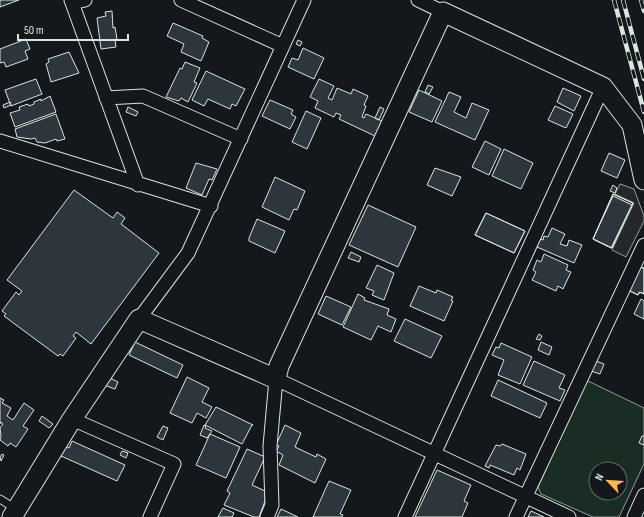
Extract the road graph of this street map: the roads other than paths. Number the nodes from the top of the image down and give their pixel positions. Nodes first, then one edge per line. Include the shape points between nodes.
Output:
1 (180, 0) edge
2 (304, 0) edge
3 (418, 0) edge
4 (76, 1) edge
5 (445, 6) edge
6 (284, 46) junction
7 (603, 87) junction
8 (106, 98) junction
9 (1, 139) edge
10 (241, 139) junction
11 (644, 180) edge
12 (138, 185) junction
13 (211, 206) junction
14 (644, 245) edge
15 (139, 319) junction
16 (276, 379) junction
17 (72, 419) junction
18 (433, 454) junction
19 (644, 495) edge
20 (525, 496) junction
21 (0, 499) edge
22 (18, 515) edge
23 (150, 517) edge
24 (267, 517) edge
25 (405, 517) edge
26 (516, 517) edge
27 (569, 517) edge
28 (634, 517) edge

1 - 6 street
2 - 6 street
3 - 5 street
4 - 8 street
5 - 7 street
5 - 16 street via 279,366
6 - 10 street
7 - 11 street via 632,125
7 - 18 street
8 - 10 street via 143,96
8 - 12 street
9 - 12 street
10 - 13 street
12 - 13 street
13 - 15 street via 188,253
14 - 20 street
15 - 16 street
15 - 17 street
16 - 18 street
16 - 24 street via 270,446 272,505
17 - 22 street
17 - 23 street via 174,464
18 - 20 street
18 - 25 street
19 - 28 street
20 - 26 street
20 - 27 street
21 - 22 lane

